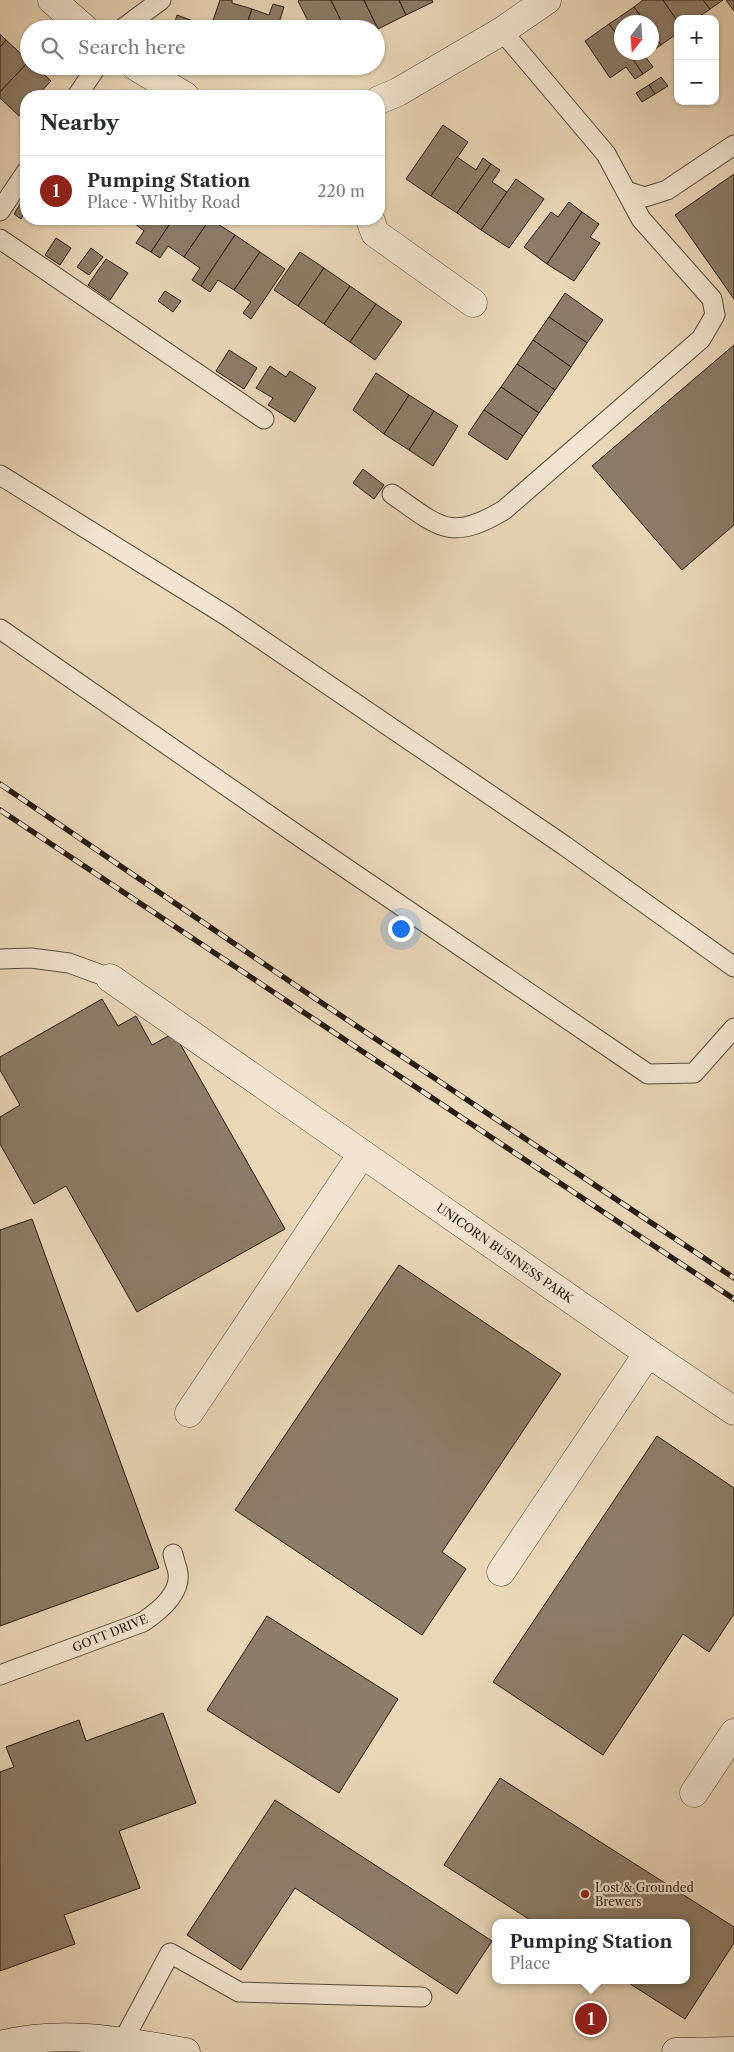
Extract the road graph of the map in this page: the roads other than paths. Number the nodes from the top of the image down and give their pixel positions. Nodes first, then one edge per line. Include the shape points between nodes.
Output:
1 (52, 0) edge
2 (161, 0) edge
3 (547, 0) edge
4 (75, 20) edge
5 (134, 20) edge
6 (502, 31) junction
7 (91, 75) edge
8 (150, 75) edge
9 (81, 90) edge
10 (175, 90) edge
11 (385, 97) edge
12 (734, 145) edge
13 (20, 181) edge
14 (626, 191) junction
15 (0, 211) edge
16 (372, 225) edge
17 (0, 239) edge
18 (473, 303) dead end
19 (264, 419) dead end
20 (0, 475) edge
21 (392, 494) dead end
22 (0, 629) edge
23 (0, 959) edge
24 (734, 967) edge
25 (110, 978) joint
26 (734, 1028) edge
27 (362, 1154) junction
28 (648, 1353) junction
29 (734, 1411) edge
30 (189, 1413) dead end
31 (173, 1554) dead end
32 (502, 1572) dead end
33 (0, 1675) edge
34 (734, 1733) edge
35 (694, 1793) dead end
36 (422, 1997) dead end
37 (123, 2041) junction
38 (0, 2045) edge
39 (48, 2045) edge
40 (734, 2051) edge
41 (186, 2052) edge
42 (676, 2052) edge

1 - 4 street
2 - 5 lane
3 - 6 street
6 - 11 street
6 - 14 lane via 606,154
7 - 9 lane
8 - 10 street
12 - 14 lane via 667,190 645,197
13 - 15 lane
14 - 21 lane via 641,220 712,299 715,315 701,339 504,510 482,523 466,528 434,523
16 - 18 street via 375,233
17 - 19 lane
20 - 24 lane via 235,622 565,846
22 - 26 lane via 648,1074 694,1073
23 - 25 lane via 31,958 69,963
25 - 27 street, UNICORN BUSINESS PARK
27 - 28 street, UNICORN BUSINESS PARK
27 - 30 street
28 - 29 street, UNICORN BUSINESS PARK
28 - 32 street
31 - 33 lane, GOTT DRIVE via 179,1575 173,1594 161,1610 143,1622
34 - 35 street
36 - 37 lane via 239,1992 170,1953
37 - 39 street via 71,2037
37 - 41 street
38 - 39 street via 27,2039
40 - 42 street

